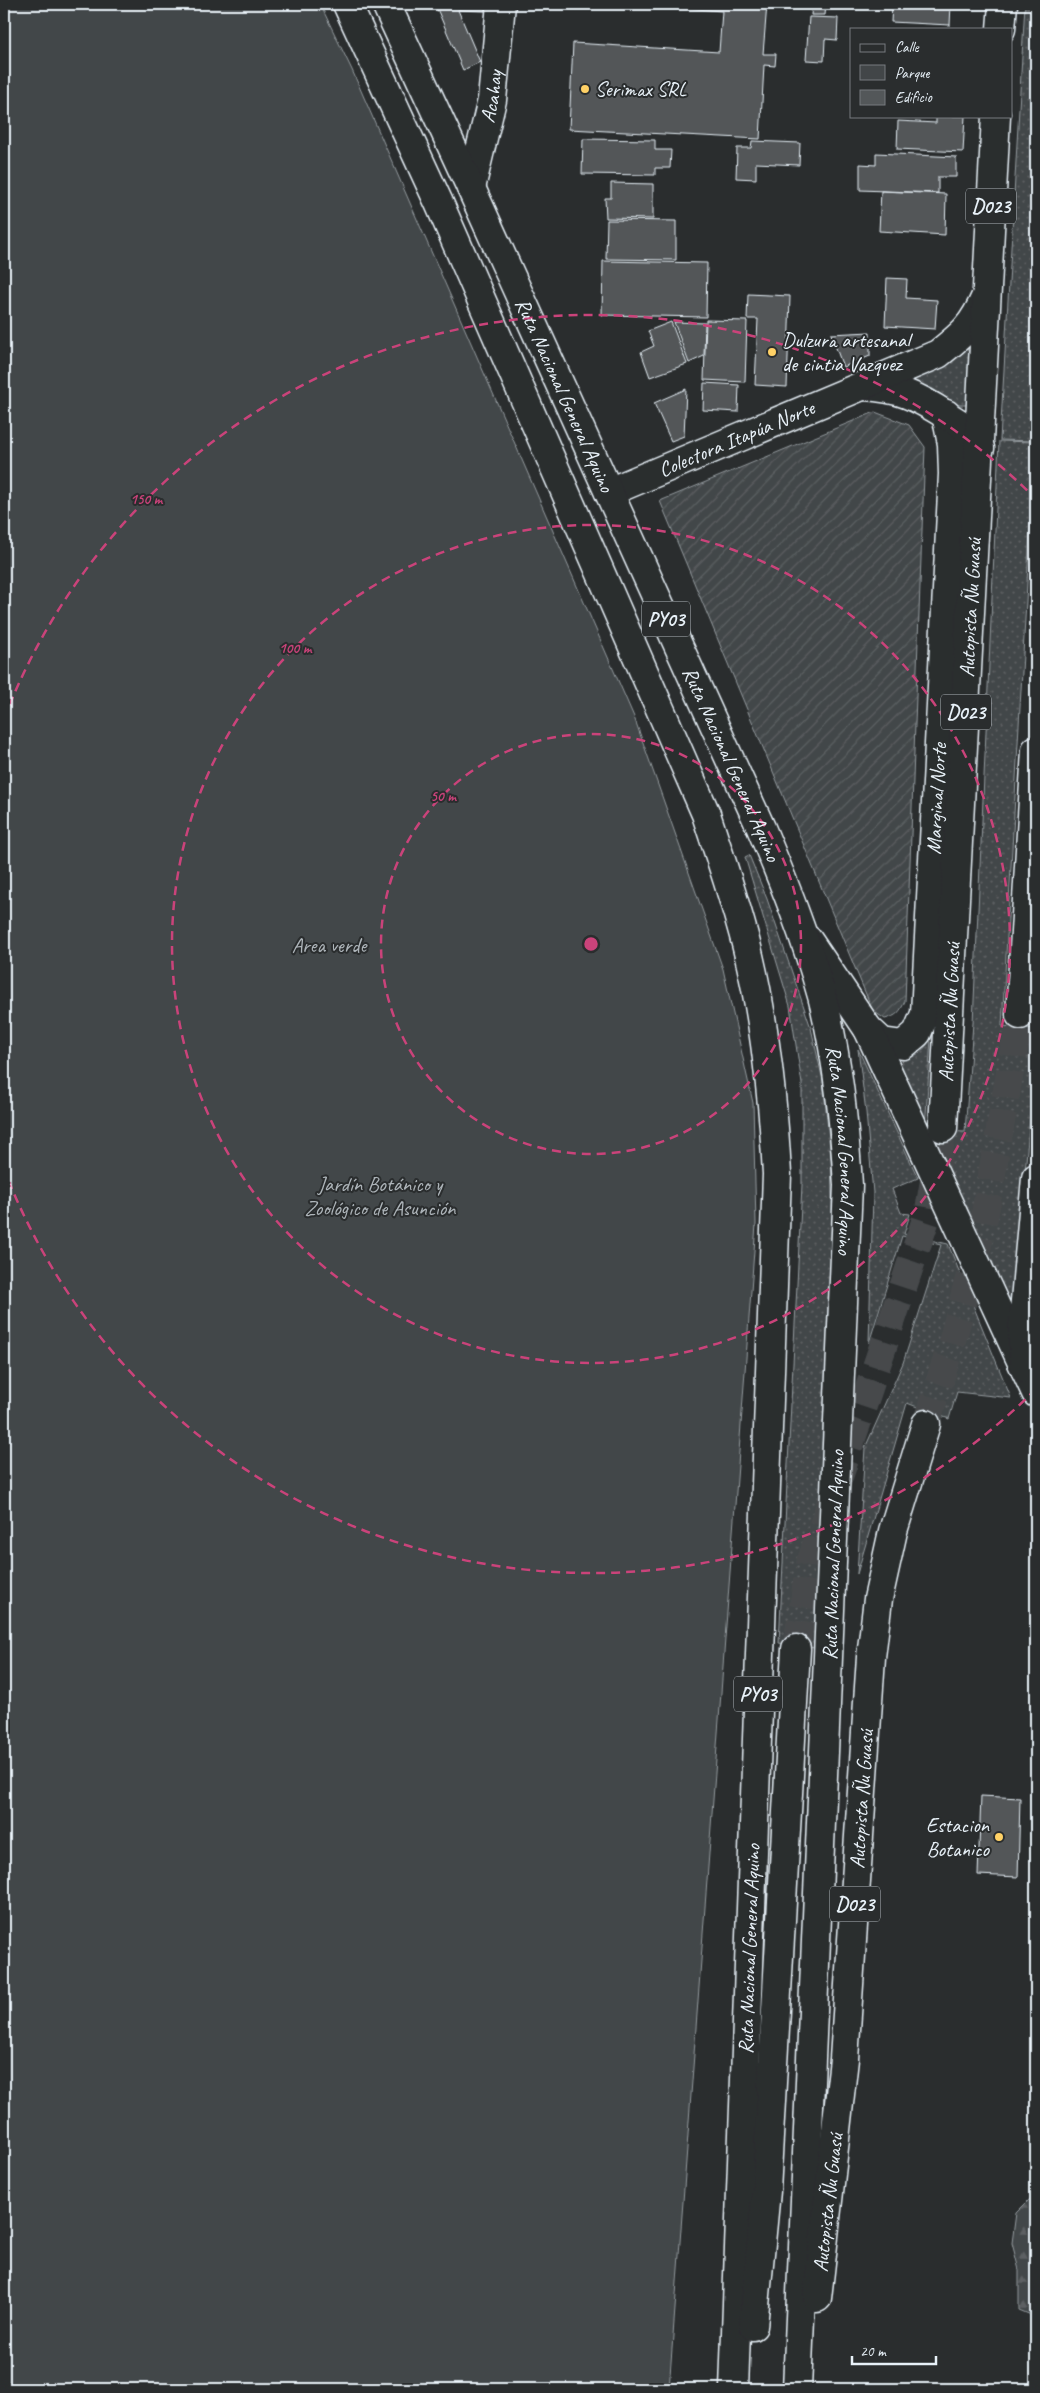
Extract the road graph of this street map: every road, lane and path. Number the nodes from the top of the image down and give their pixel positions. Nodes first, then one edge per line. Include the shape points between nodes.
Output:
1 (346, 4) edge
2 (386, 4) edge
3 (501, 4) edge
4 (1003, 4) edge
5 (1001, 28) edge
6 (996, 118) edge
7 (472, 188) junction
8 (986, 296) junction
9 (862, 386) junction
10 (946, 414) junction
11 (980, 448) junction
12 (609, 492) junction
13 (1036, 750) edge
14 (802, 930) junction
15 (1020, 1015) tunnel mouth
16 (868, 1030) junction
17 (944, 1128) tunnel mouth
18 (1036, 1178) edge
19 (1031, 1381) edge
20 (926, 1424) tunnel mouth
21 (796, 1649) tunnel mouth
22 (734, 2389) edge
23 (746, 2389) edge
24 (796, 2389) edge
25 (806, 2389) edge

1 - 22 main road, Ruta Nacional General Aquino / PY03 via 443,212 706,814 737,908 759,1000 774,1107 777,1174
2 - 7 main road, Ruta Nacional General Aquino / PY03
3 - 7 main road, Acahay via 492,100
4 - 5 main road
6 - 8 main road, Autopista Ñu Guasú / D023
7 - 12 main road, Ruta Nacional General Aquino / PY03
8 - 9 main road, Colectora Itapúa Norte via 964,334 938,354
8 - 11 main road, Autopista Ñu Guasú / D023
9 - 10 main road, Colectora Itapúa Norte via 902,392 924,400
9 - 12 main road, Colectora Itapúa Norte
10 - 11 main road, Colectora Itapúa Norte via 976,436
10 - 16 main road, Marginal Norte via 953,474 925,1014 917,1033 903,1045 882,1042
11 - 17 main road, Autopista Ñu Guasú / D023
12 - 14 main road, Ruta Nacional General Aquino / PY03 via 761,828
13 - 15 main road
14 - 16 main road
14 - 24 main road, Ruta Nacional General Aquino / PY03 via 822,998 835,1059 844,1120 848,1185
16 - 19 main road
18 - 19 main road via 1022,1334
20 - 25 main road, Autopista Ñu Guasú / D023 via 893,1531 878,1599 871,1657 844,2059
21 - 23 main road via 766,2191

